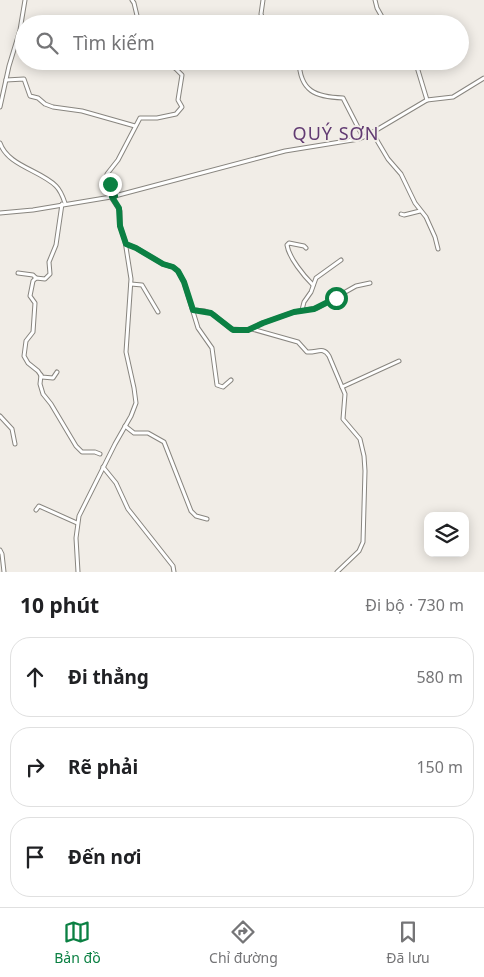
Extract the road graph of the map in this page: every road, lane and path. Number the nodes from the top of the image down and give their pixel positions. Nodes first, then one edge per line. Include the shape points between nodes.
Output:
1 (25, 0) edge
2 (132, 0) edge
3 (263, 0) edge
4 (375, 0) edge
5 (22, 15) edge
6 (136, 15) edge
7 (261, 15) edge
8 (381, 15) edge
9 (15, 48) edge
10 (178, 70) edge
11 (300, 70) edge
12 (418, 70) edge
13 (484, 78) edge
14 (6, 80) junction
15 (427, 100) junction
16 (0, 107) edge
17 (136, 126) junction
18 (372, 132) junction
19 (363, 137) junction
20 (0, 142) edge
21 (113, 196) junction
22 (63, 204) junction
23 (420, 211) junction
24 (0, 213) edge
25 (401, 214) dead end
26 (126, 244) junction
27 (306, 248) dead end
28 (438, 249) dead end
29 (340, 260) dead end
30 (18, 273) dead end
31 (36, 278) junction
32 (370, 283) dead end
33 (131, 284) junction
34 (313, 286) junction
35 (193, 310) junction
36 (302, 310) junction
37 (158, 312) dead end
38 (252, 328) junction
39 (399, 361) dead end
40 (57, 372) dead end
41 (41, 375) junction
42 (231, 380) dead end
43 (342, 387) junction
44 (0, 416) edge
45 (125, 426) junction
46 (15, 444) dead end
47 (100, 454) dead end
48 (103, 467) junction
49 (36, 510) dead end
50 (207, 519) dead end
51 (77, 523) junction
52 (0, 550) edge
53 (4, 572) edge
54 (78, 572) edge
55 (174, 572) edge
56 (337, 572) edge

1 - 5 street
2 - 6 street
3 - 7 street
4 - 8 street
9 - 14 street
10 - 17 street via 182,75 178,100 182,106 176,114 140,118
11 - 19 street via 304,84 316,94 343,98
12 - 15 street
13 - 15 street via 453,97
14 - 16 street
14 - 17 street via 24,80 30,96 48,106 82,111
15 - 18 street
17 - 21 street via 107,174
18 - 19 street
18 - 23 street via 401,174
19 - 21 street via 285,151
20 - 22 street via 13,159 54,184
21 - 22 street
21 - 26 street via 119,208
22 - 24 street
22 - 31 street via 56,245 49,262 50,274 45,279
23 - 25 street
23 - 28 street via 426,217
26 - 33 street
26 - 35 street via 178,271
27 - 34 street via 287,245 289,254
29 - 34 street via 316,278
30 - 31 street
31 - 41 street via 30,296 35,304 32,334 26,341 24,356
32 - 36 street via 356,286 317,308
33 - 37 street via 142,285
33 - 45 street via 126,352 136,403
34 - 36 street
35 - 38 street via 211,313 233,330
35 - 42 street via 200,331 212,348 217,385 223,387
36 - 38 street
38 - 43 street via 298,342 307,352 325,351
39 - 43 street
40 - 41 street via 53,378
41 - 47 street via 43,394 76,446 82,452
43 - 56 street via 345,397 343,419 360,439 365,471 362,545 359,552
44 - 46 street via 12,428
45 - 48 street
45 - 50 street via 134,434 148,433 162,440 191,511
48 - 51 street
48 - 55 street via 116,483 128,509 173,566
49 - 51 street via 39,506
51 - 54 street
52 - 53 street

